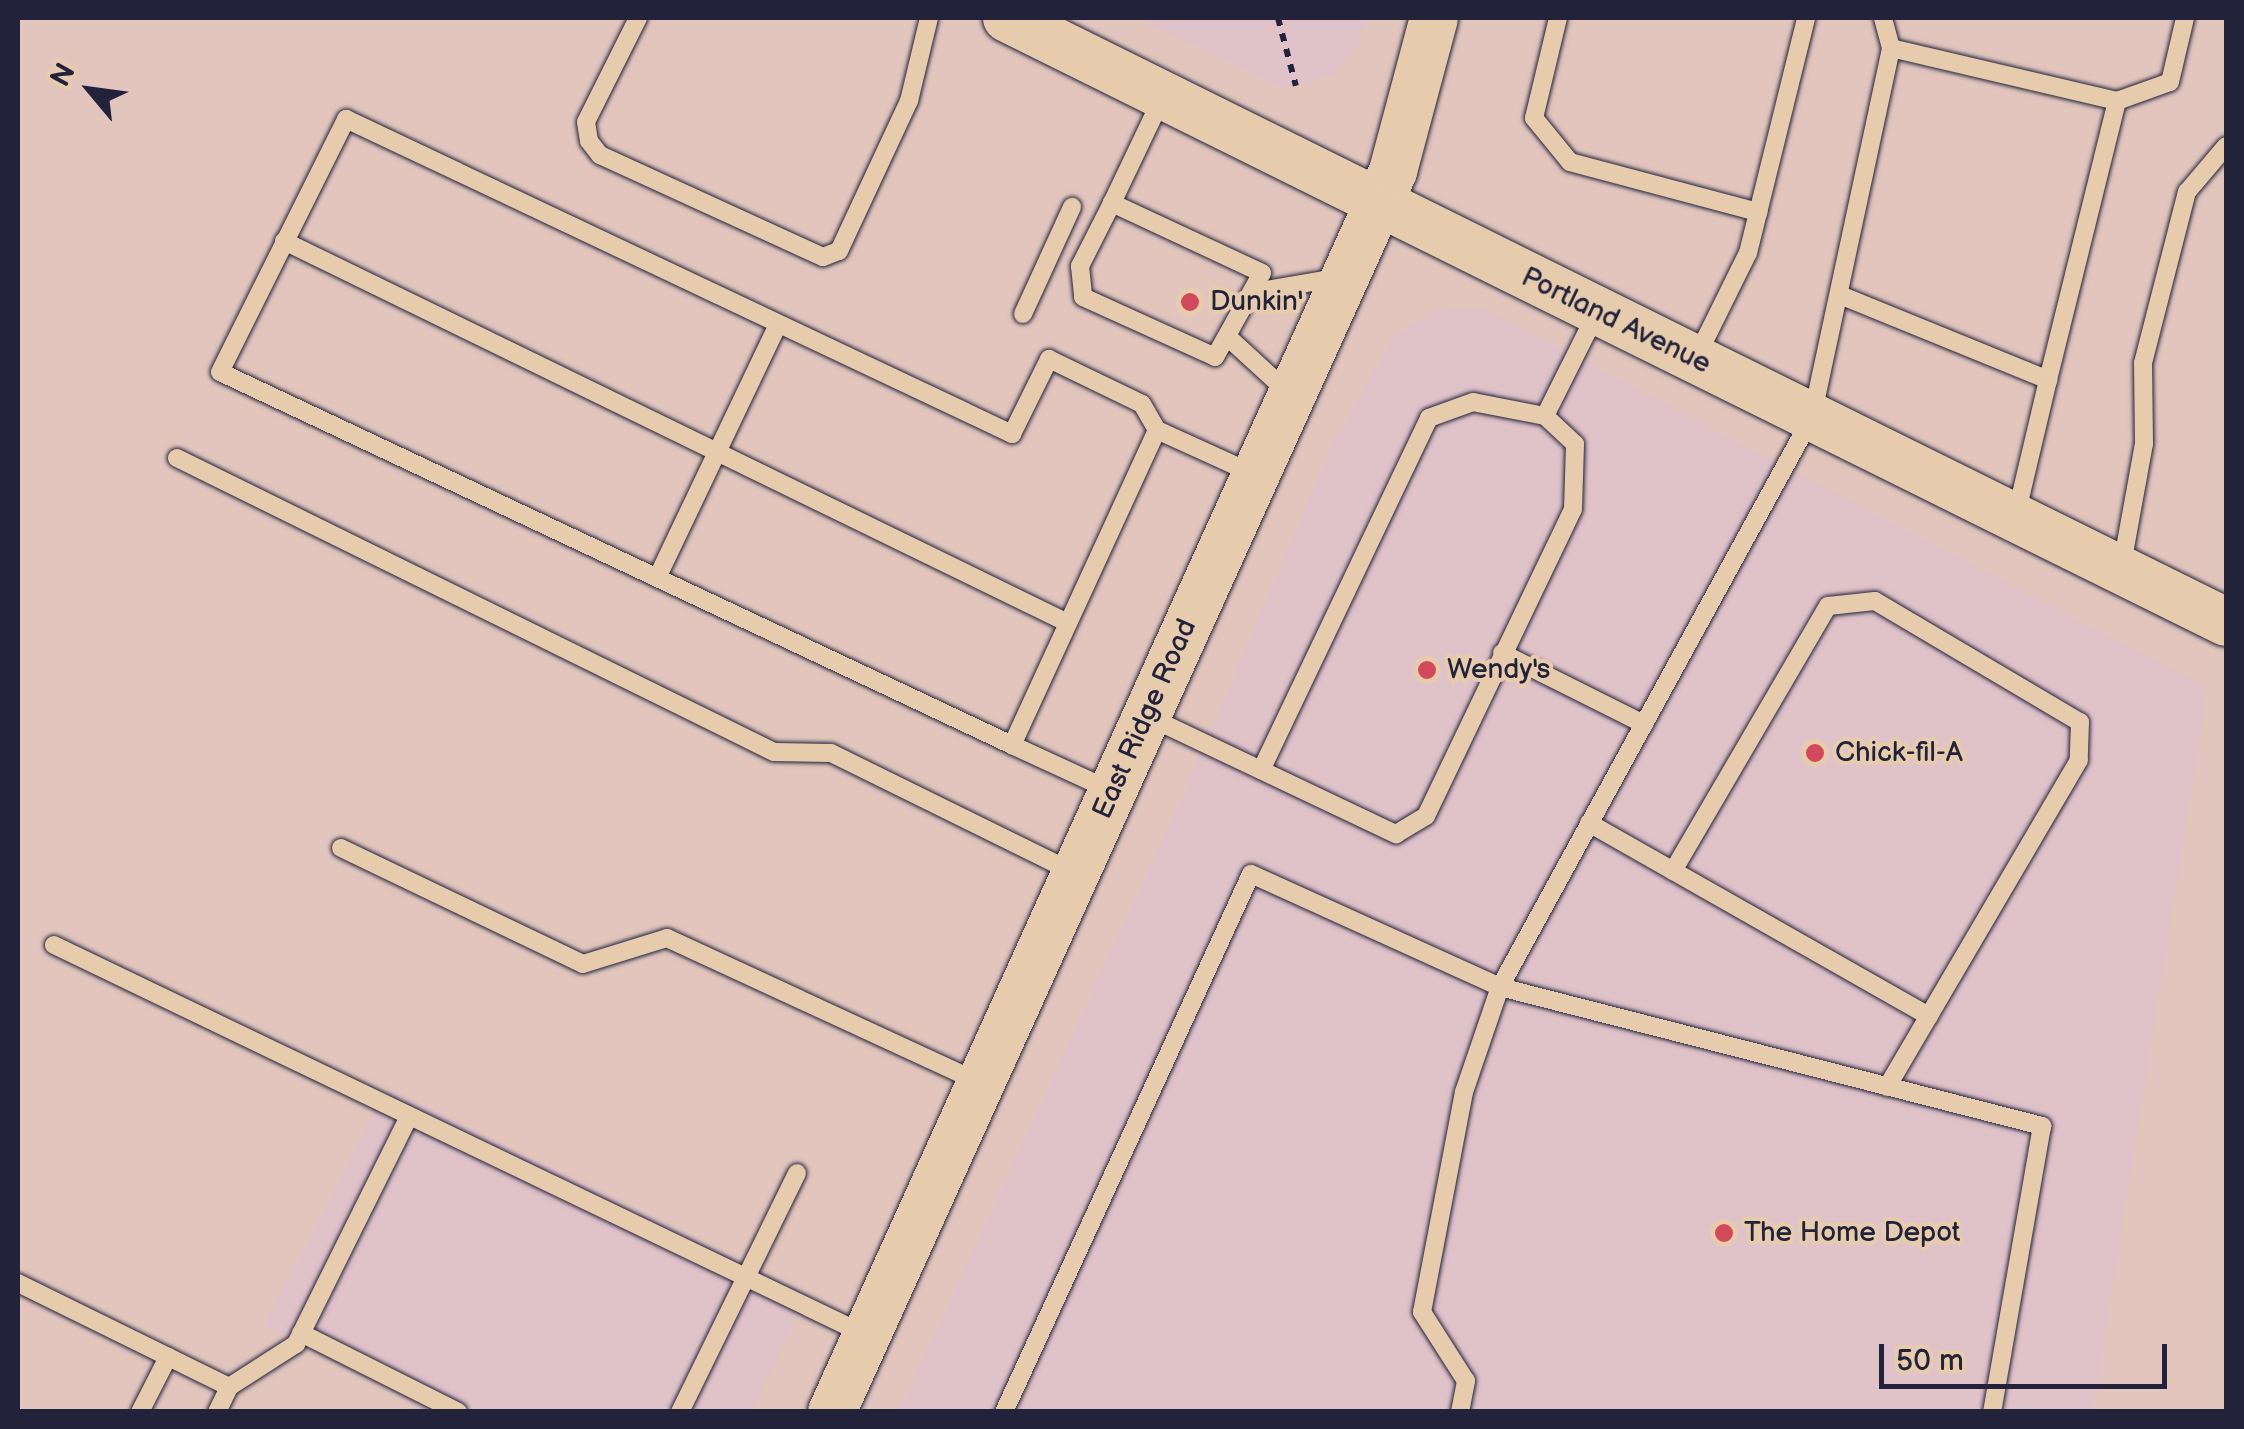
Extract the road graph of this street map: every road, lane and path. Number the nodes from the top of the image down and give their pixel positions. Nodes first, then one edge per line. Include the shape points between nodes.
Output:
1 (638, 18) edge
2 (929, 18) edge
3 (1278, 18) edge
4 (1434, 18) edge
5 (1558, 18) edge
6 (1806, 18) edge
7 (1884, 18) edge
8 (2184, 18) edge
9 (1019, 20) edge
10 (1891, 48) junction
11 (1296, 86) dead end
12 (1163, 95) junction
13 (2117, 101) junction
14 (2226, 146) edge
15 (1112, 203) junction
16 (1378, 203) junction
17 (1072, 207) dead end
18 (1758, 212) junction
19 (284, 241) junction
20 (1346, 277) junction
21 (1254, 292) junction
22 (1840, 295) junction
23 (1597, 311) junction
24 (1023, 314) dead end
25 (778, 324) junction
26 (1231, 340) junction
27 (1695, 360) junction
28 (2048, 380) junction
29 (1292, 396) junction
30 (1545, 416) junction
31 (1812, 417) junction
32 (1157, 430) junction
33 (717, 452) junction
34 (178, 458) dead end
35 (1256, 475) junction
36 (2015, 518) junction
37 (2121, 570) junction
38 (657, 578) junction
39 (2226, 622) edge
40 (1068, 623) junction
41 (1502, 653) junction
42 (1147, 716) junction
43 (1644, 724) junction
44 (1012, 745) junction
45 (1260, 770) junction
46 (1112, 791) junction
47 (1590, 823) junction
48 (342, 848) dead end
49 (1673, 871) junction
50 (1075, 874) junction
51 (54, 945) dead end
52 (1500, 987) junction
53 (1929, 1016) junction
54 (982, 1083) junction
55 (1888, 1087) junction
56 (409, 1116) junction
57 (797, 1173) dead end
58 (746, 1277) junction
59 (18, 1284) edge
60 (301, 1333) junction
61 (866, 1335) junction
62 (168, 1358) junction
63 (229, 1387) junction
64 (140, 1412) edge
65 (216, 1412) edge
66 (458, 1412) edge
67 (680, 1412) edge
68 (832, 1412) edge
69 (1004, 1412) edge
70 (1460, 1412) edge
71 (1992, 1412) edge

1 - 2 lane via 586,122 589,141 600,155 823,257 839,251 904,112
3 - 11 path
4 - 16 main road, East Ridge Road
5 - 18 lane via 1534,118 1570,162
6 - 18 lane
7 - 10 lane
8 - 13 lane via 2170,82
9 - 12 main road, Portland Avenue
10 - 13 lane
10 - 22 lane
12 - 15 lane
12 - 16 main road, Portland Avenue
13 - 28 lane
14 - 37 lane via 2187,192 2143,363 2144,444
15 - 21 lane via 1262,273
15 - 26 lane via 1080,266 1084,298 1200,357 1215,357
16 - 20 main road, East Ridge Road
16 - 23 main road, Portland Avenue
17 - 24 lane
18 - 27 lane
19 - 25 lane via 346,119
19 - 33 lane
19 - 38 lane via 220,372
20 - 21 lane
20 - 29 main road, East Ridge Road
21 - 26 lane
22 - 28 lane
22 - 31 lane
23 - 27 main road, Portland Avenue
23 - 30 lane
25 - 32 lane via 1012,434 1049,359 1142,404
25 - 33 lane
26 - 29 lane
27 - 31 main road, Portland Avenue
28 - 36 lane
29 - 35 main road, East Ridge Road
30 - 41 lane via 1575,444 1581,476
30 - 45 lane via 1473,402 1428,418
31 - 36 main road, Portland Avenue
31 - 43 lane
32 - 35 lane
32 - 40 lane
33 - 38 lane
33 - 40 lane
34 - 50 lane via 774,752 831,753
35 - 42 main road, East Ridge Road
36 - 37 main road, Portland Avenue
37 - 39 main road, Portland Avenue
38 - 44 lane
40 - 44 lane
41 - 43 lane
41 - 45 lane via 1426,816 1396,834
42 - 45 lane
42 - 46 main road, East Ridge Road
43 - 47 lane
44 - 46 lane
46 - 50 main road, East Ridge Road
47 - 49 lane
47 - 52 lane
48 - 54 lane via 582,964 667,938
49 - 53 lane
49 - 53 lane via 1810,629 1828,606 1852,598 1875,601 2080,722 2079,760
50 - 54 main road, East Ridge Road
51 - 56 lane
52 - 55 lane
52 - 69 lane via 1251,874
52 - 70 lane via 1464,1092 1422,1312 1466,1381
53 - 55 lane
54 - 61 main road, East Ridge Road
55 - 71 lane via 2042,1126
56 - 58 lane
56 - 60 lane
57 - 58 lane
58 - 61 lane
58 - 67 lane
59 - 62 lane
60 - 63 lane
60 - 66 lane
61 - 68 main road, East Ridge Road
62 - 63 lane
62 - 64 lane
63 - 65 lane

